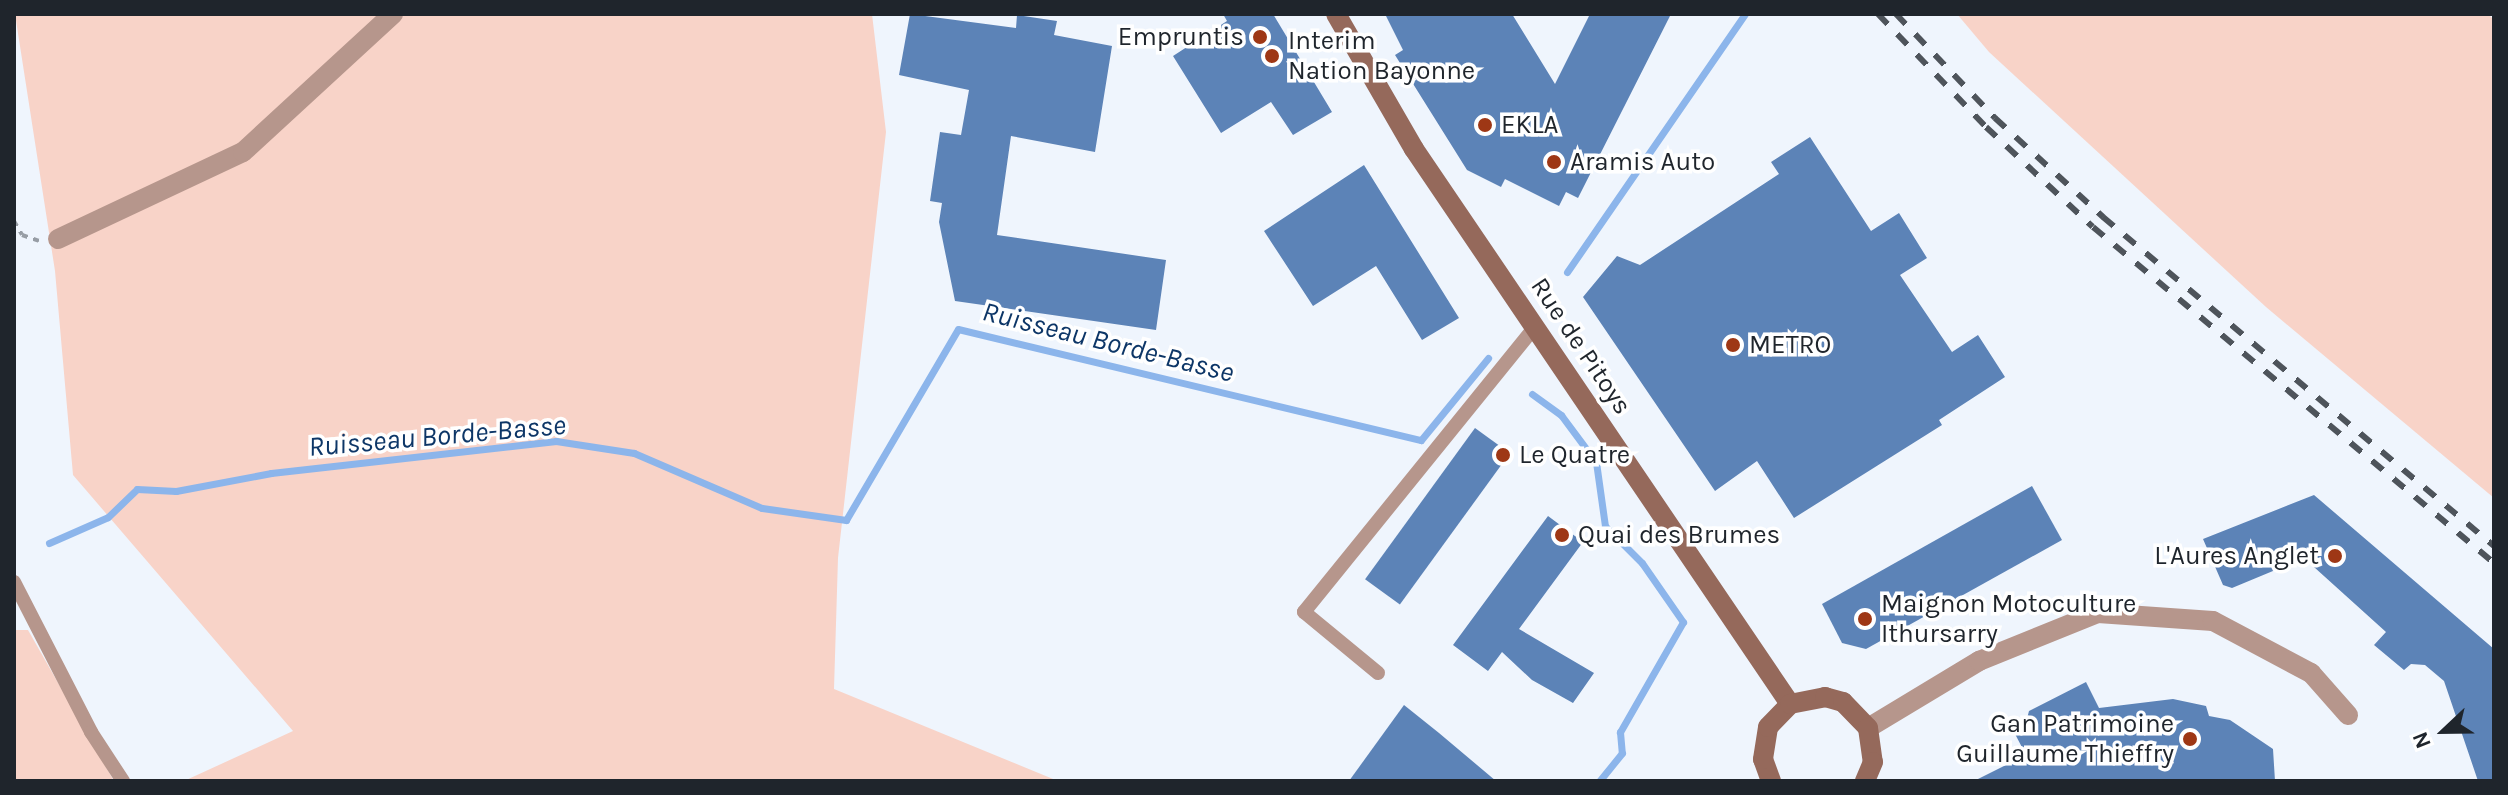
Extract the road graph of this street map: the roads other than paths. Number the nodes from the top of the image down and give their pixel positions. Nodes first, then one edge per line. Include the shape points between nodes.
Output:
1 (393, 14) edge
2 (1336, 14) edge
3 (58, 239) road end
4 (1536, 326) junction
5 (14, 582) edge
6 (1378, 673) dead end
7 (1790, 704) junction
8 (2348, 715) dead end
9 (1868, 728) junction
10 (123, 781) edge
11 (1771, 781) edge
12 (1865, 781) edge

1 - 3 street via 243,152
2 - 4 street, Rue de Pitoys via 1414,149
4 - 6 lane via 1304,612
4 - 7 street, Rue de Pitoys
5 - 10 lane via 91,732
7 - 9 street via 1825,697 1857,713
7 - 11 street via 1777,713 1763,742
8 - 9 street via 2311,673 2213,621 2098,613 1979,661
9 - 12 street via 1873,762

